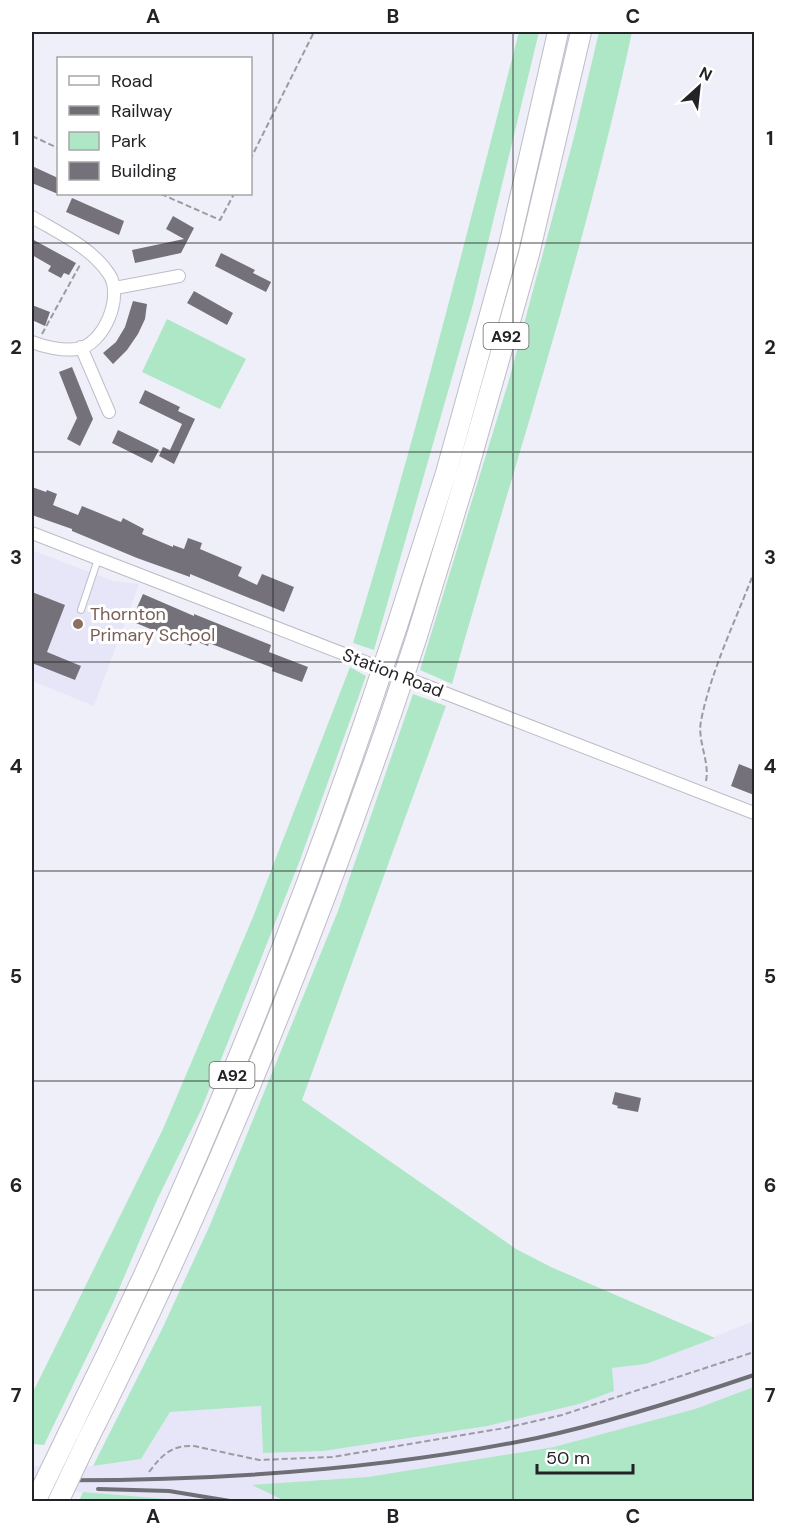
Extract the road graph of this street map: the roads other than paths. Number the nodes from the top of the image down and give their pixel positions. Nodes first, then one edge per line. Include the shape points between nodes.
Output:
1 (558, 32) edge
2 (581, 32) edge
3 (32, 217) edge
4 (179, 276) dead end
5 (115, 288) junction
6 (34, 343) edge
7 (81, 348) junction
8 (109, 412) dead end
9 (32, 533) edge
10 (98, 559) junction
11 (81, 610) dead end
12 (754, 813) edge
13 (35, 1502) edge
14 (57, 1502) edge

1 - 13 highway, A92, bridge via 509,246 446,473 398,627 301,901 250,1032 125,1320
2 - 14 highway, A92, bridge via 529,254 466,476 352,826 278,1021 174,1264
3 - 5 street via 88,251 110,275
4 - 5 street
5 - 7 street via 112,310 98,338
6 - 7 street via 42,347
7 - 8 street
9 - 10 street, Station Road
10 - 11 lane
10 - 12 street, Station Road

